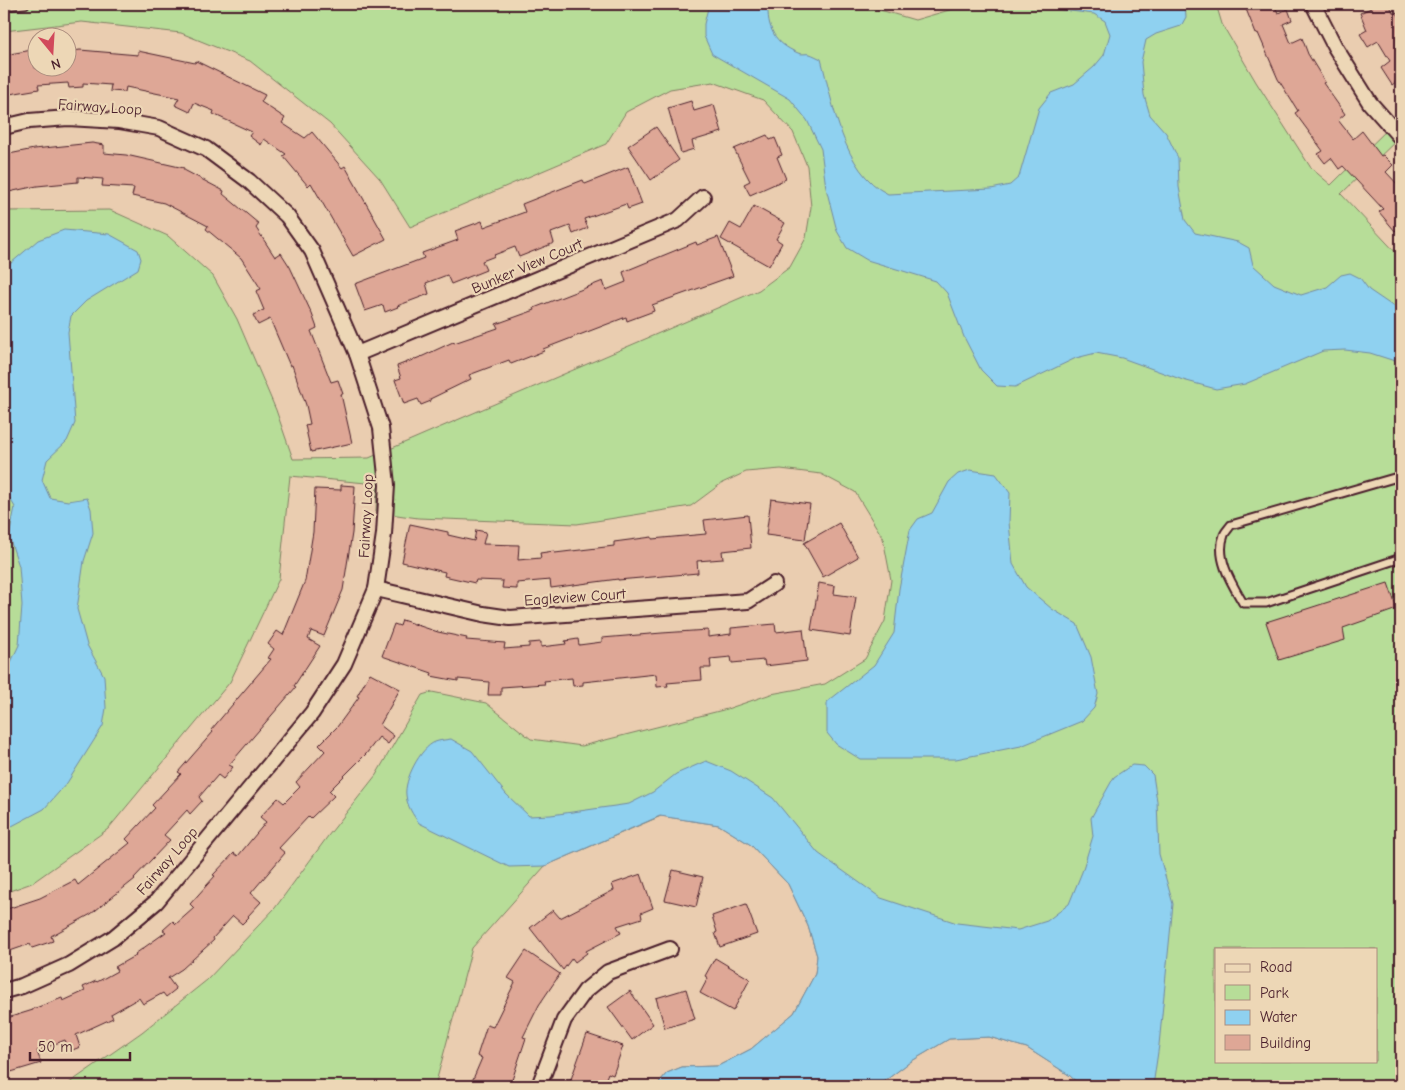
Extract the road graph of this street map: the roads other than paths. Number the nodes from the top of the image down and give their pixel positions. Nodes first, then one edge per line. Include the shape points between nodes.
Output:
1 (24, 4) edge
2 (1312, 4) edge
3 (4, 6) edge
4 (4, 126) edge
5 (1401, 138) edge
6 (703, 197) dead end
7 (357, 354) junction
8 (1401, 476) edge
9 (1401, 558) edge
10 (774, 584) dead end
11 (376, 589) junction
12 (670, 949) dead end
13 (4, 991) edge
14 (539, 1086) edge

1 - 3 lane
2 - 5 street via 1370,103
4 - 7 street, Fairway Loop via 68,118 120,121 158,128 206,149 249,181 287,216 312,251
6 - 7 street, Bunker View Court via 678,220
7 - 11 street, Fairway Loop via 381,428 387,486
8 - 9 lane via 1231,525 1224,536 1222,554 1243,603 1266,603
10 - 11 street, Eagleview Court via 748,601 510,618
11 - 13 street, Fairway Loop via 344,664 312,713 156,902 113,938 69,965
12 - 14 street via 608,972 585,991 564,1020

